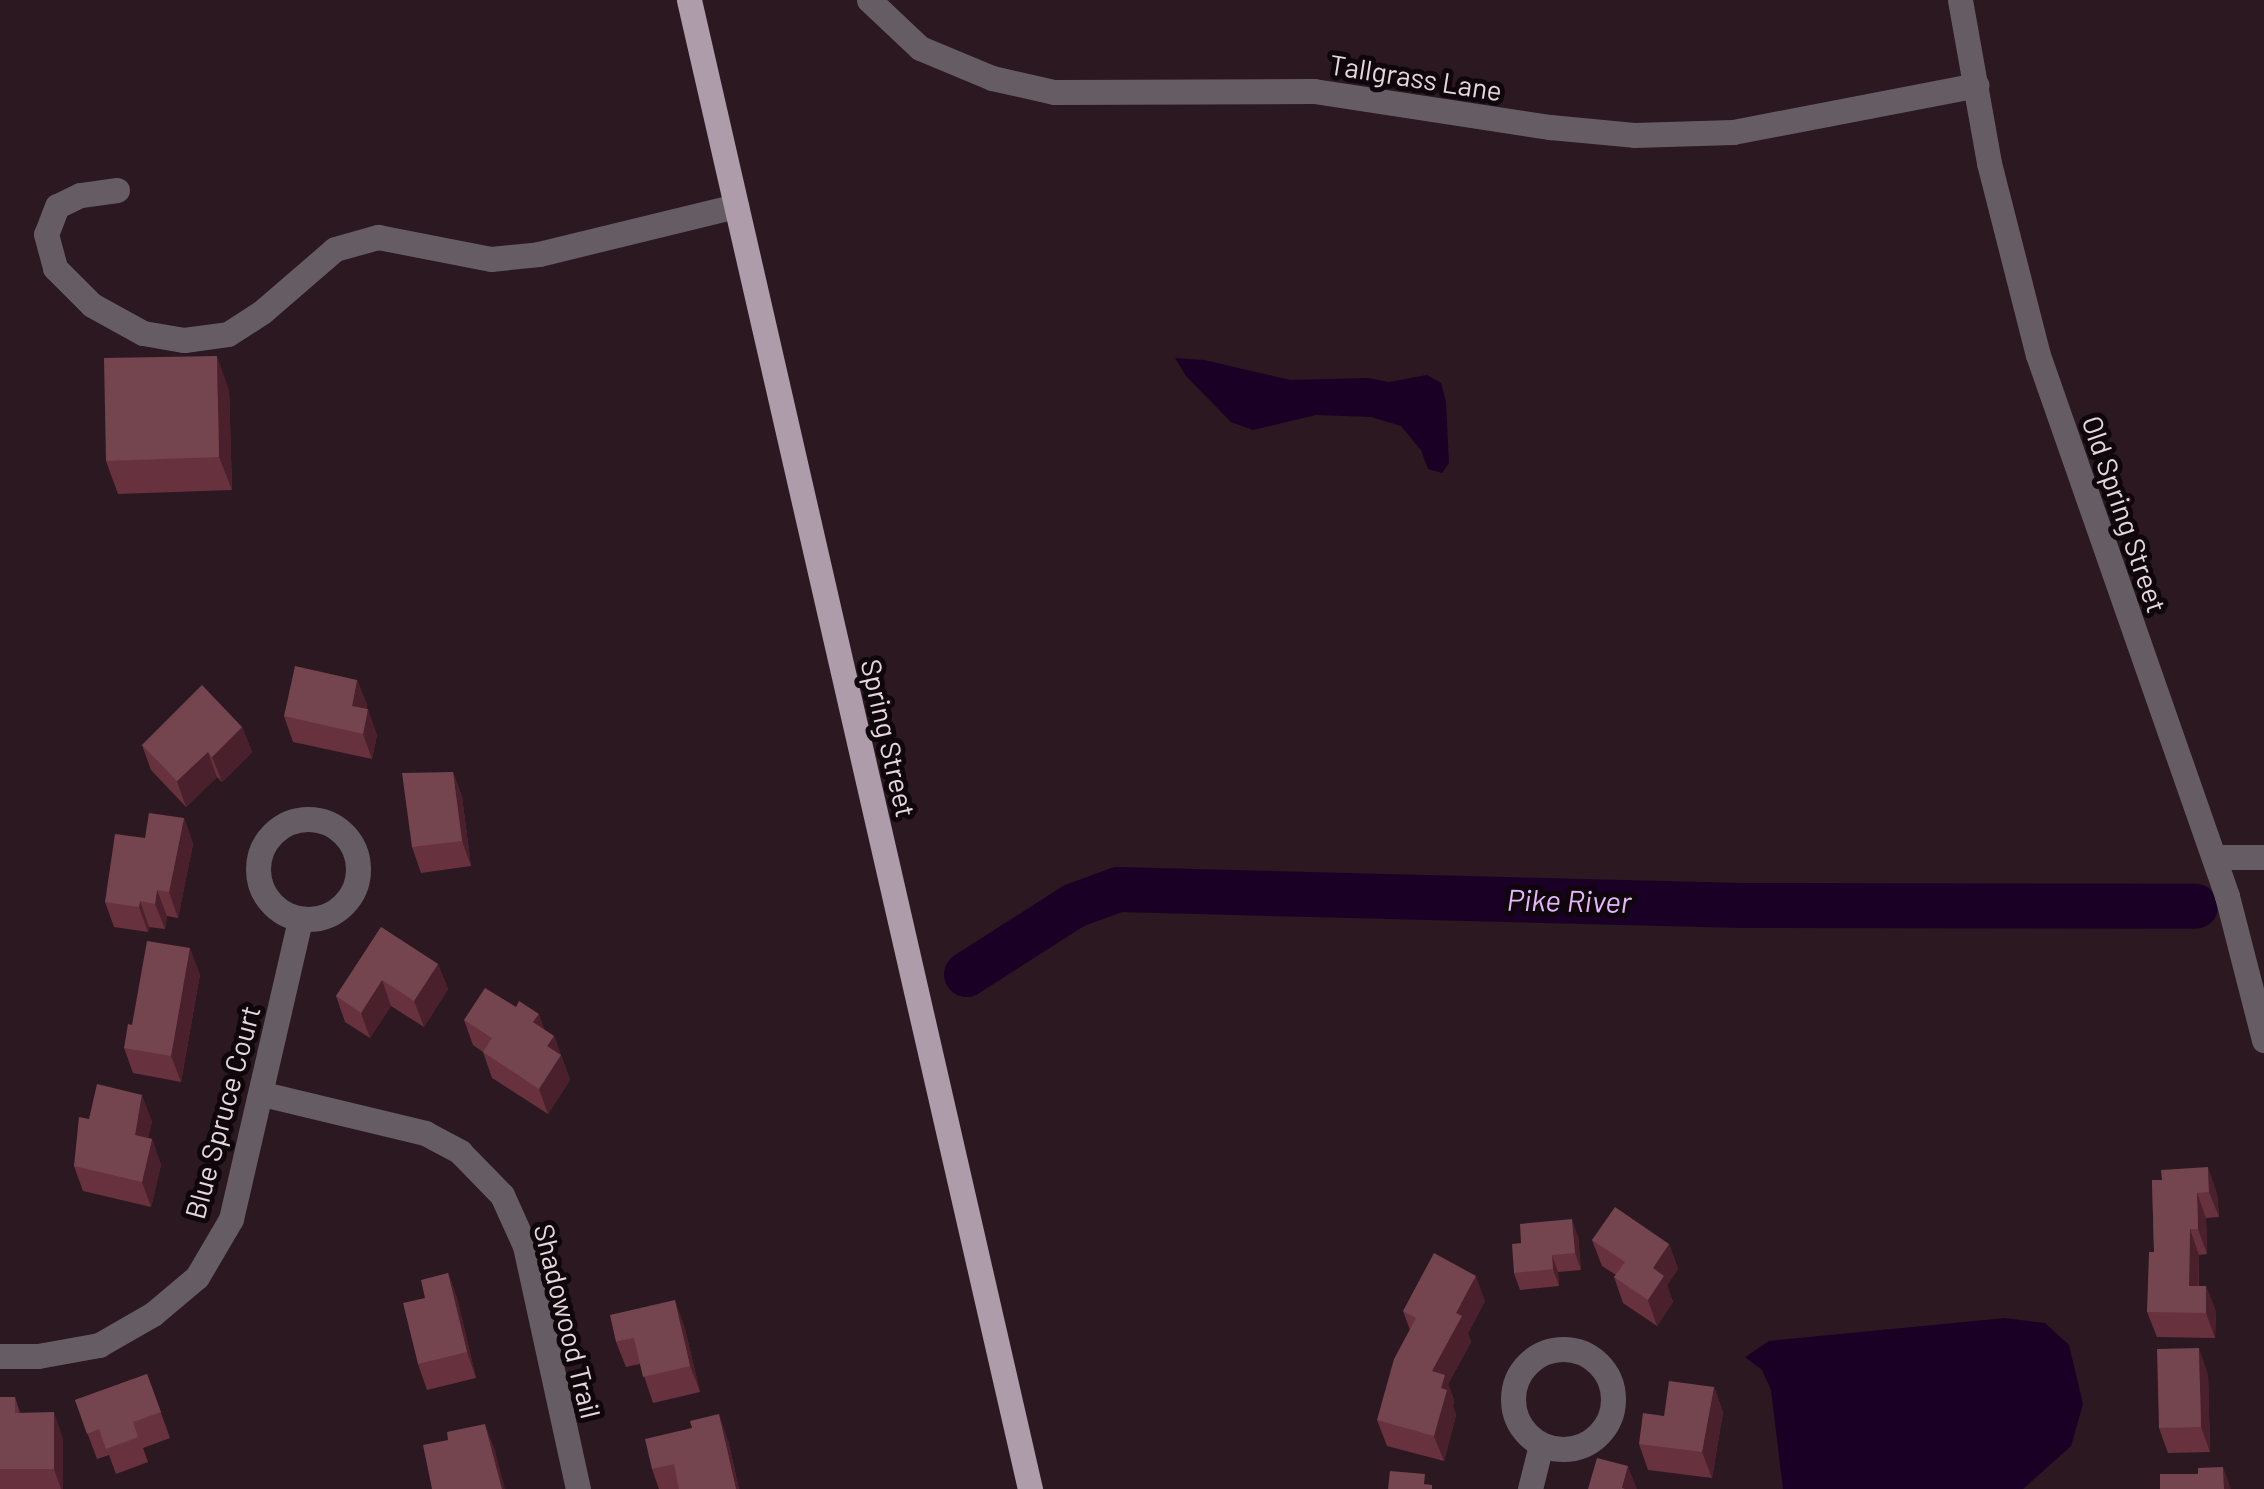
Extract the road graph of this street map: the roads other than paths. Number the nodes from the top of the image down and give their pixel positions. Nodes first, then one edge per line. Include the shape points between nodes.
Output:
1 (689, 0) edge
2 (869, 0) edge
3 (1960, 0) edge
4 (1976, 86) junction
5 (116, 190) dead end
6 (736, 206) junction
7 (2214, 858) junction
8 (2264, 858) edge
9 (300, 919) junction
10 (2264, 1040) edge
11 (263, 1094) junction
12 (0, 1356) edge
13 (1541, 1444) junction
14 (578, 1489) edge
15 (1030, 1489) edge
16 (1530, 1489) edge

1 - 6 main road, Spring Street
2 - 4 street, Tallgrass Lane via 920,48 992,78 1054,92 1314,91 1634,135 1732,132
3 - 4 street, Old Spring Street
4 - 7 street, Old Spring Street via 2010,256 2038,355
5 - 6 street via 80,194 57,206 46,234 55,268 92,305 143,333 184,340 228,334 335,249 378,238 490,260
6 - 15 main road, Spring Street
7 - 8 street
7 - 10 street, Old Spring Street
9 - 9 street via 331,914 358,876 343,833 314,819 281,826 268,838 258,871 270,902
9 - 11 street, Blue Spruce Court
11 - 12 street, Blue Spruce Court via 231,1219 197,1277 154,1314 99,1345
11 - 14 street, Shadowood Trail via 425,1132 460,1152 502,1195 524,1246
13 - 13 street via 1586,1444 1607,1424 1613,1394 1608,1377 1584,1354 1550,1351 1534,1358 1515,1386 1518,1420
13 - 16 street

